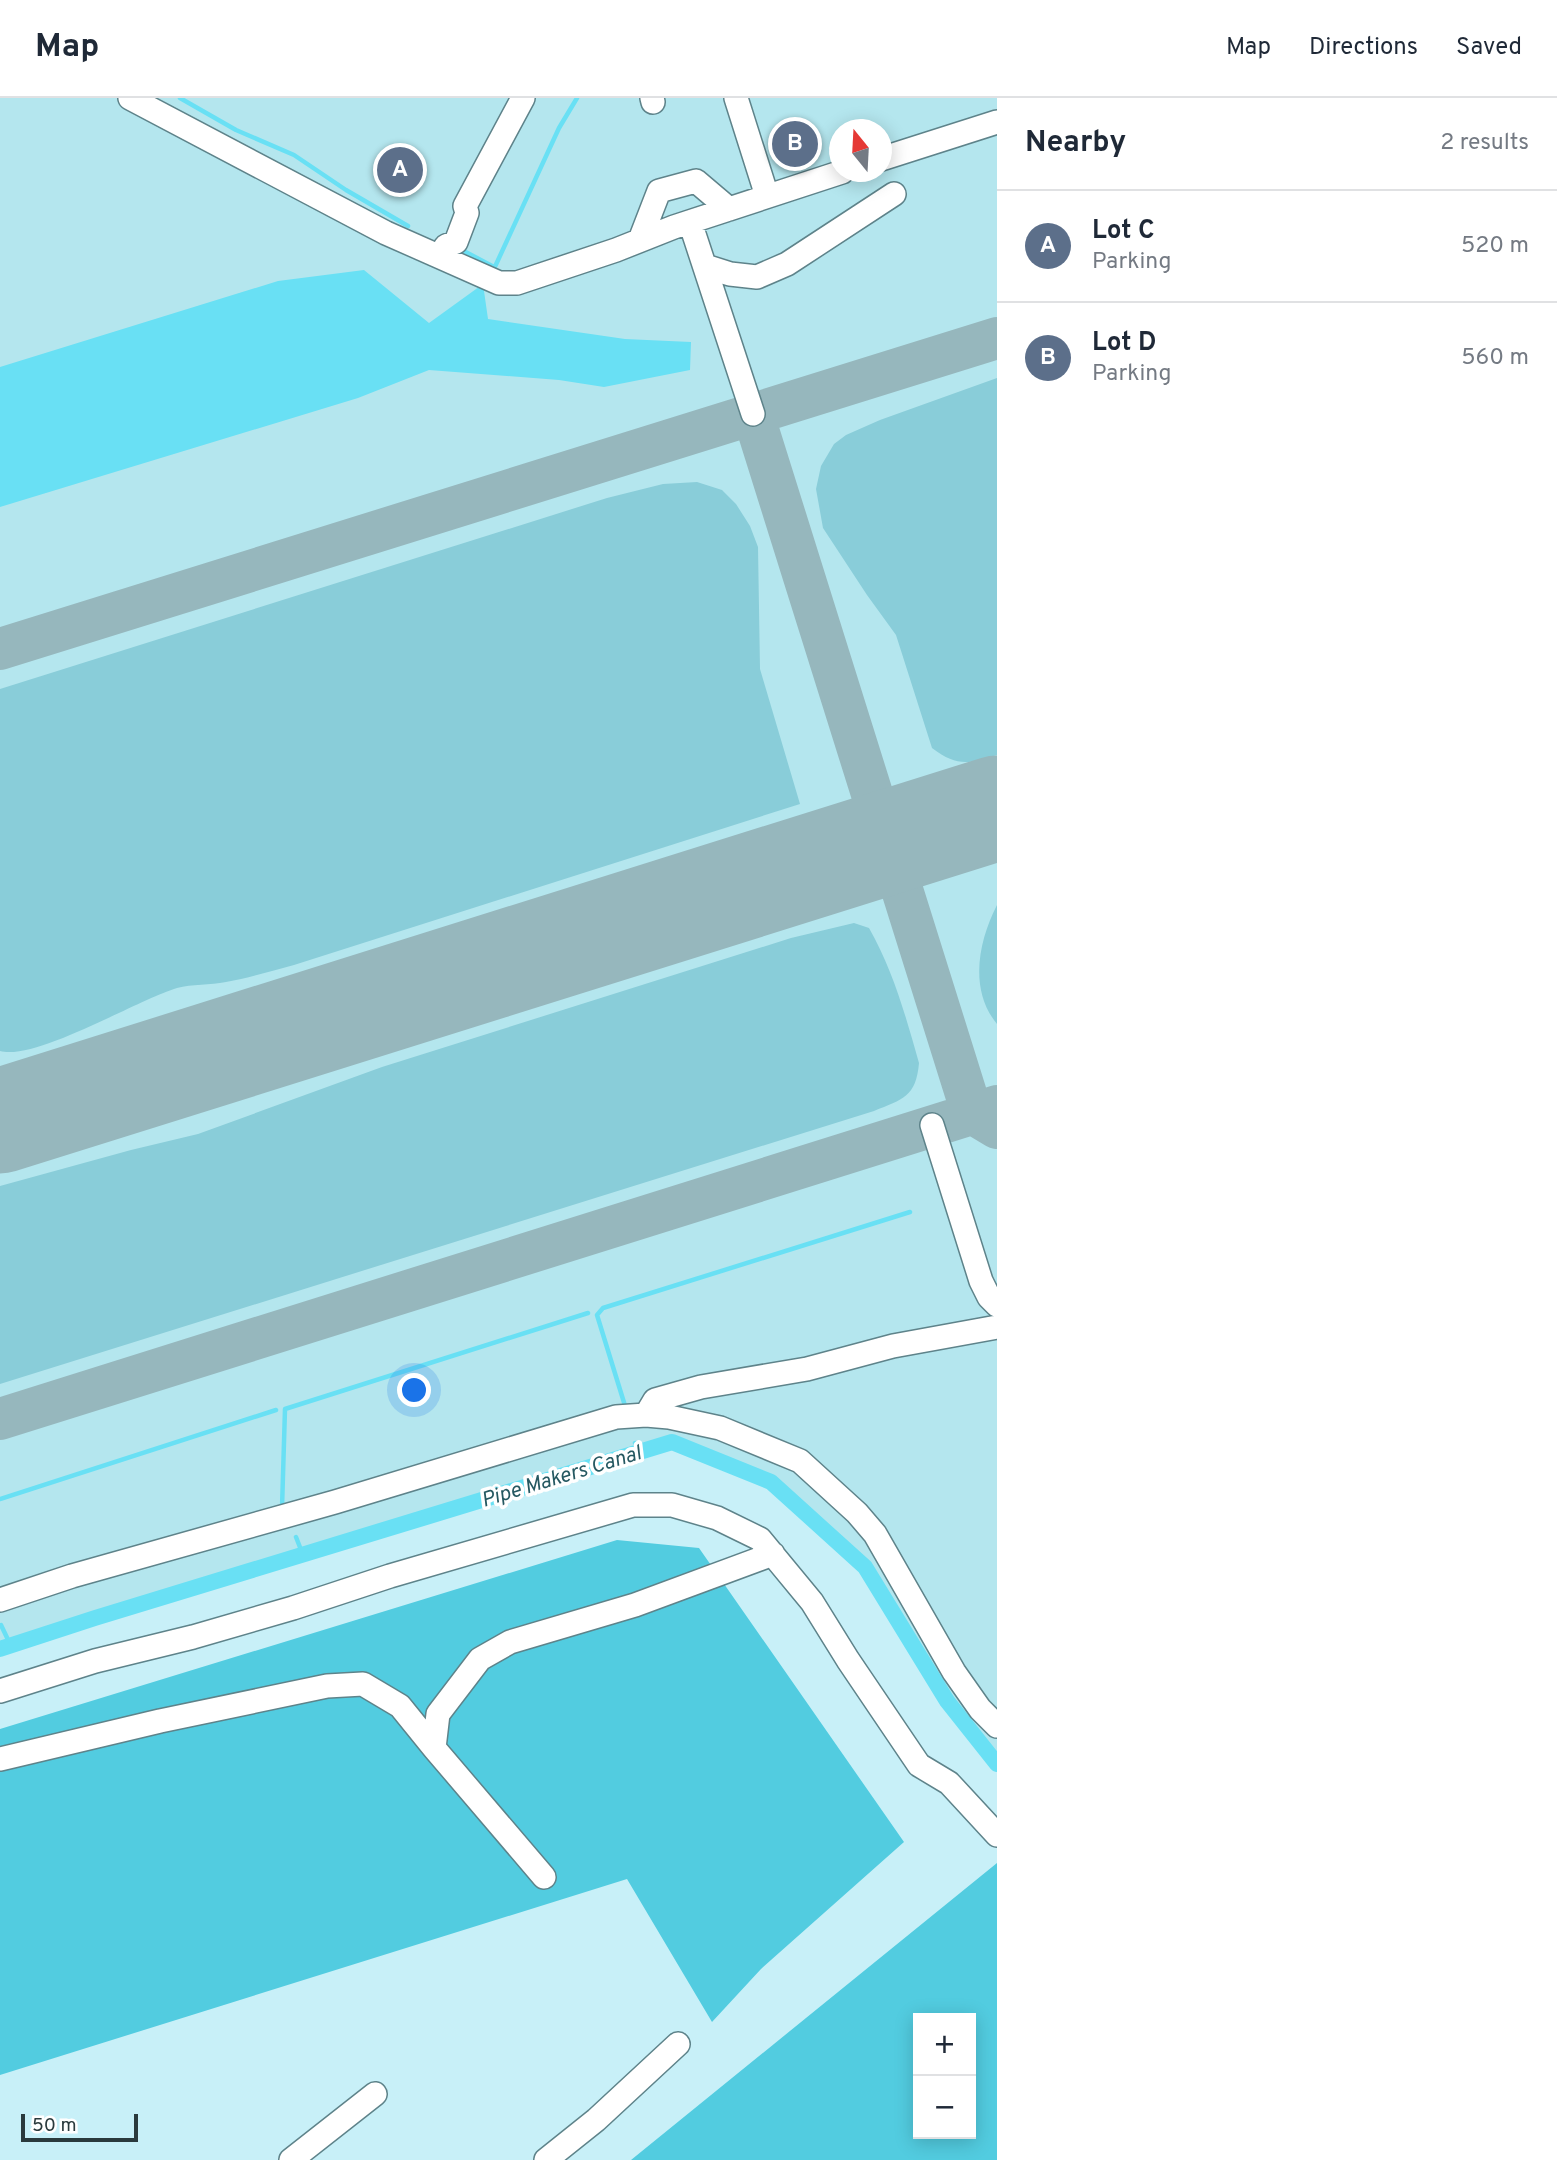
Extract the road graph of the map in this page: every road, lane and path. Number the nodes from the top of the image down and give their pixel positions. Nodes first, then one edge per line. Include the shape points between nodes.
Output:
1 (130, 98) edge
2 (523, 98) edge
3 (736, 98) edge
4 (997, 121) edge
5 (892, 155) edge
6 (829, 176) edge
7 (894, 194) dead end
8 (766, 196) junction
9 (718, 199) junction
10 (690, 222) junction
11 (646, 224) junction
12 (443, 251) junction
13 (705, 266) junction
14 (753, 414) dead end
15 (932, 1125) dead end
16 (997, 1305) edge
17 (997, 1327) edge
18 (646, 1415) junction
19 (773, 1554) junction
20 (0, 1600) edge
21 (0, 1691) edge
22 (997, 1726) edge
23 (434, 1748) junction
24 (0, 1759) edge
25 (997, 1835) edge
26 (544, 1877) dead end
27 (678, 2044) dead end
28 (375, 2094) dead end
29 (291, 2160) edge
30 (546, 2160) edge

1 - 12 street via 386,233
2 - 12 street via 465,206 467,213 456,242
3 - 8 street
4 - 5 street
6 - 8 street
7 - 13 street via 786,264 757,277
8 - 9 street
9 - 10 street
9 - 11 street
10 - 11 street
10 - 13 street
11 - 12 street via 517,283 499,283
13 - 14 street
15 - 16 street via 981,1281
17 - 18 street via 701,1387 655,1400
18 - 20 street via 616,1417
18 - 22 street via 720,1429 800,1461 875,1534 954,1672
19 - 21 street via 760,1539 717,1518 672,1505 633,1505
19 - 23 street via 635,1605 510,1642 480,1659 438,1714
19 - 25 street via 812,1602 919,1765 949,1783
23 - 24 street via 400,1706 363,1684 327,1686
23 - 26 street
27 - 30 street
28 - 29 street

